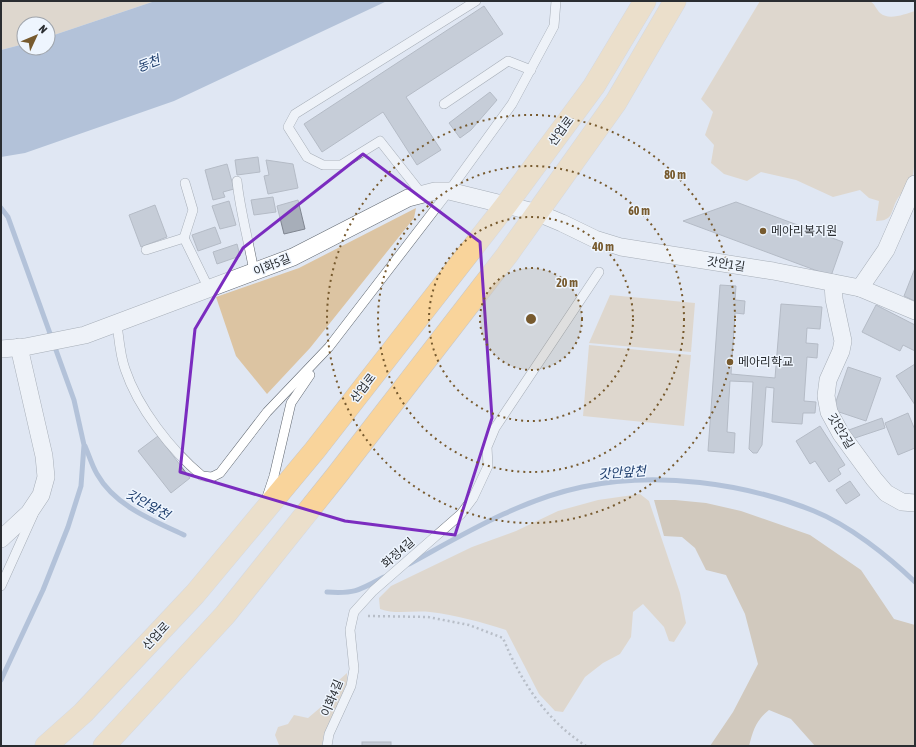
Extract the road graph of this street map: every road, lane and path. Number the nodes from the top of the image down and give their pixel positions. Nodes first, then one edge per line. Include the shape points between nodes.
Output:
1 (476, 1) edge
2 (556, 1) edge
3 (645, 1) edge
4 (675, 1) edge
5 (531, 70) junction
6 (444, 104) dead end
7 (236, 181) dead end
8 (185, 183) dead end
9 (915, 184) edge
10 (449, 191) junction
11 (421, 193) junction
12 (506, 205) junction
13 (538, 213) junction
14 (184, 238) junction
15 (146, 250) dead end
16 (254, 272) junction
17 (600, 272) dead end
18 (833, 282) junction
19 (860, 288) junction
20 (209, 289) junction
21 (915, 311) edge
22 (117, 324) junction
23 (22, 347) junction
24 (329, 348) junction
25 (1, 349) edge
26 (41, 495) junction
27 (914, 501) edge
28 (256, 521) junction
29 (1, 539) edge
30 (1, 586) edge
31 (354, 612) junction
32 (46, 746) edge
33 (104, 746) edge
34 (327, 746) edge
35 (586, 746) edge

1 - 11 lane via 295,114 288,127 307,157 323,165 341,165 380,141
2 - 5 lane via 554,26
3 - 12 main road, 산업로 via 594,86
4 - 13 main road via 616,102
5 - 6 lane via 508,61
5 - 10 lane via 512,104
7 - 16 lane
8 - 14 lane via 193,210
9 - 19 street via 886,250
10 - 11 street, 이화5길
10 - 12 street, 이화5길
10 - 24 lane
11 - 16 street, 이화5길 via 293,257
12 - 13 street, 이화5길
12 - 28 main road, 산업로 via 315,450
13 - 18 street, 갓안1길 via 595,239 621,247
13 - 33 main road via 346,463 225,614
14 - 15 lane
14 - 20 lane
16 - 20 street, 이화5길
17 - 31 lane, 화정4길 via 495,428 487,447 488,466 473,498 461,514 373,591
18 - 19 street, 갓안1길
18 - 27 street, 갓안2길 via 843,341 828,380 826,396 829,412 841,434 882,488 902,502
19 - 21 street, 갓안1길
20 - 22 street, 이화5길
22 - 23 street, 이화5길 via 85,335
22 - 24 lane via 125,367 139,402 152,422 202,476 212,477 220,473 267,412
23 - 25 street, 이화5길
23 - 26 street via 44,456 46,477
24 - 28 lane via 291,404 274,476
26 - 29 street via 29,513
26 - 30 lane
28 - 32 main road, 산업로 via 196,594 84,713
31 - 34 lane, 이화4길 via 350,630 354,669 351,686 329,734
31 - 35 path via 368,616 428,617 469,625 503,638 535,699 558,724

